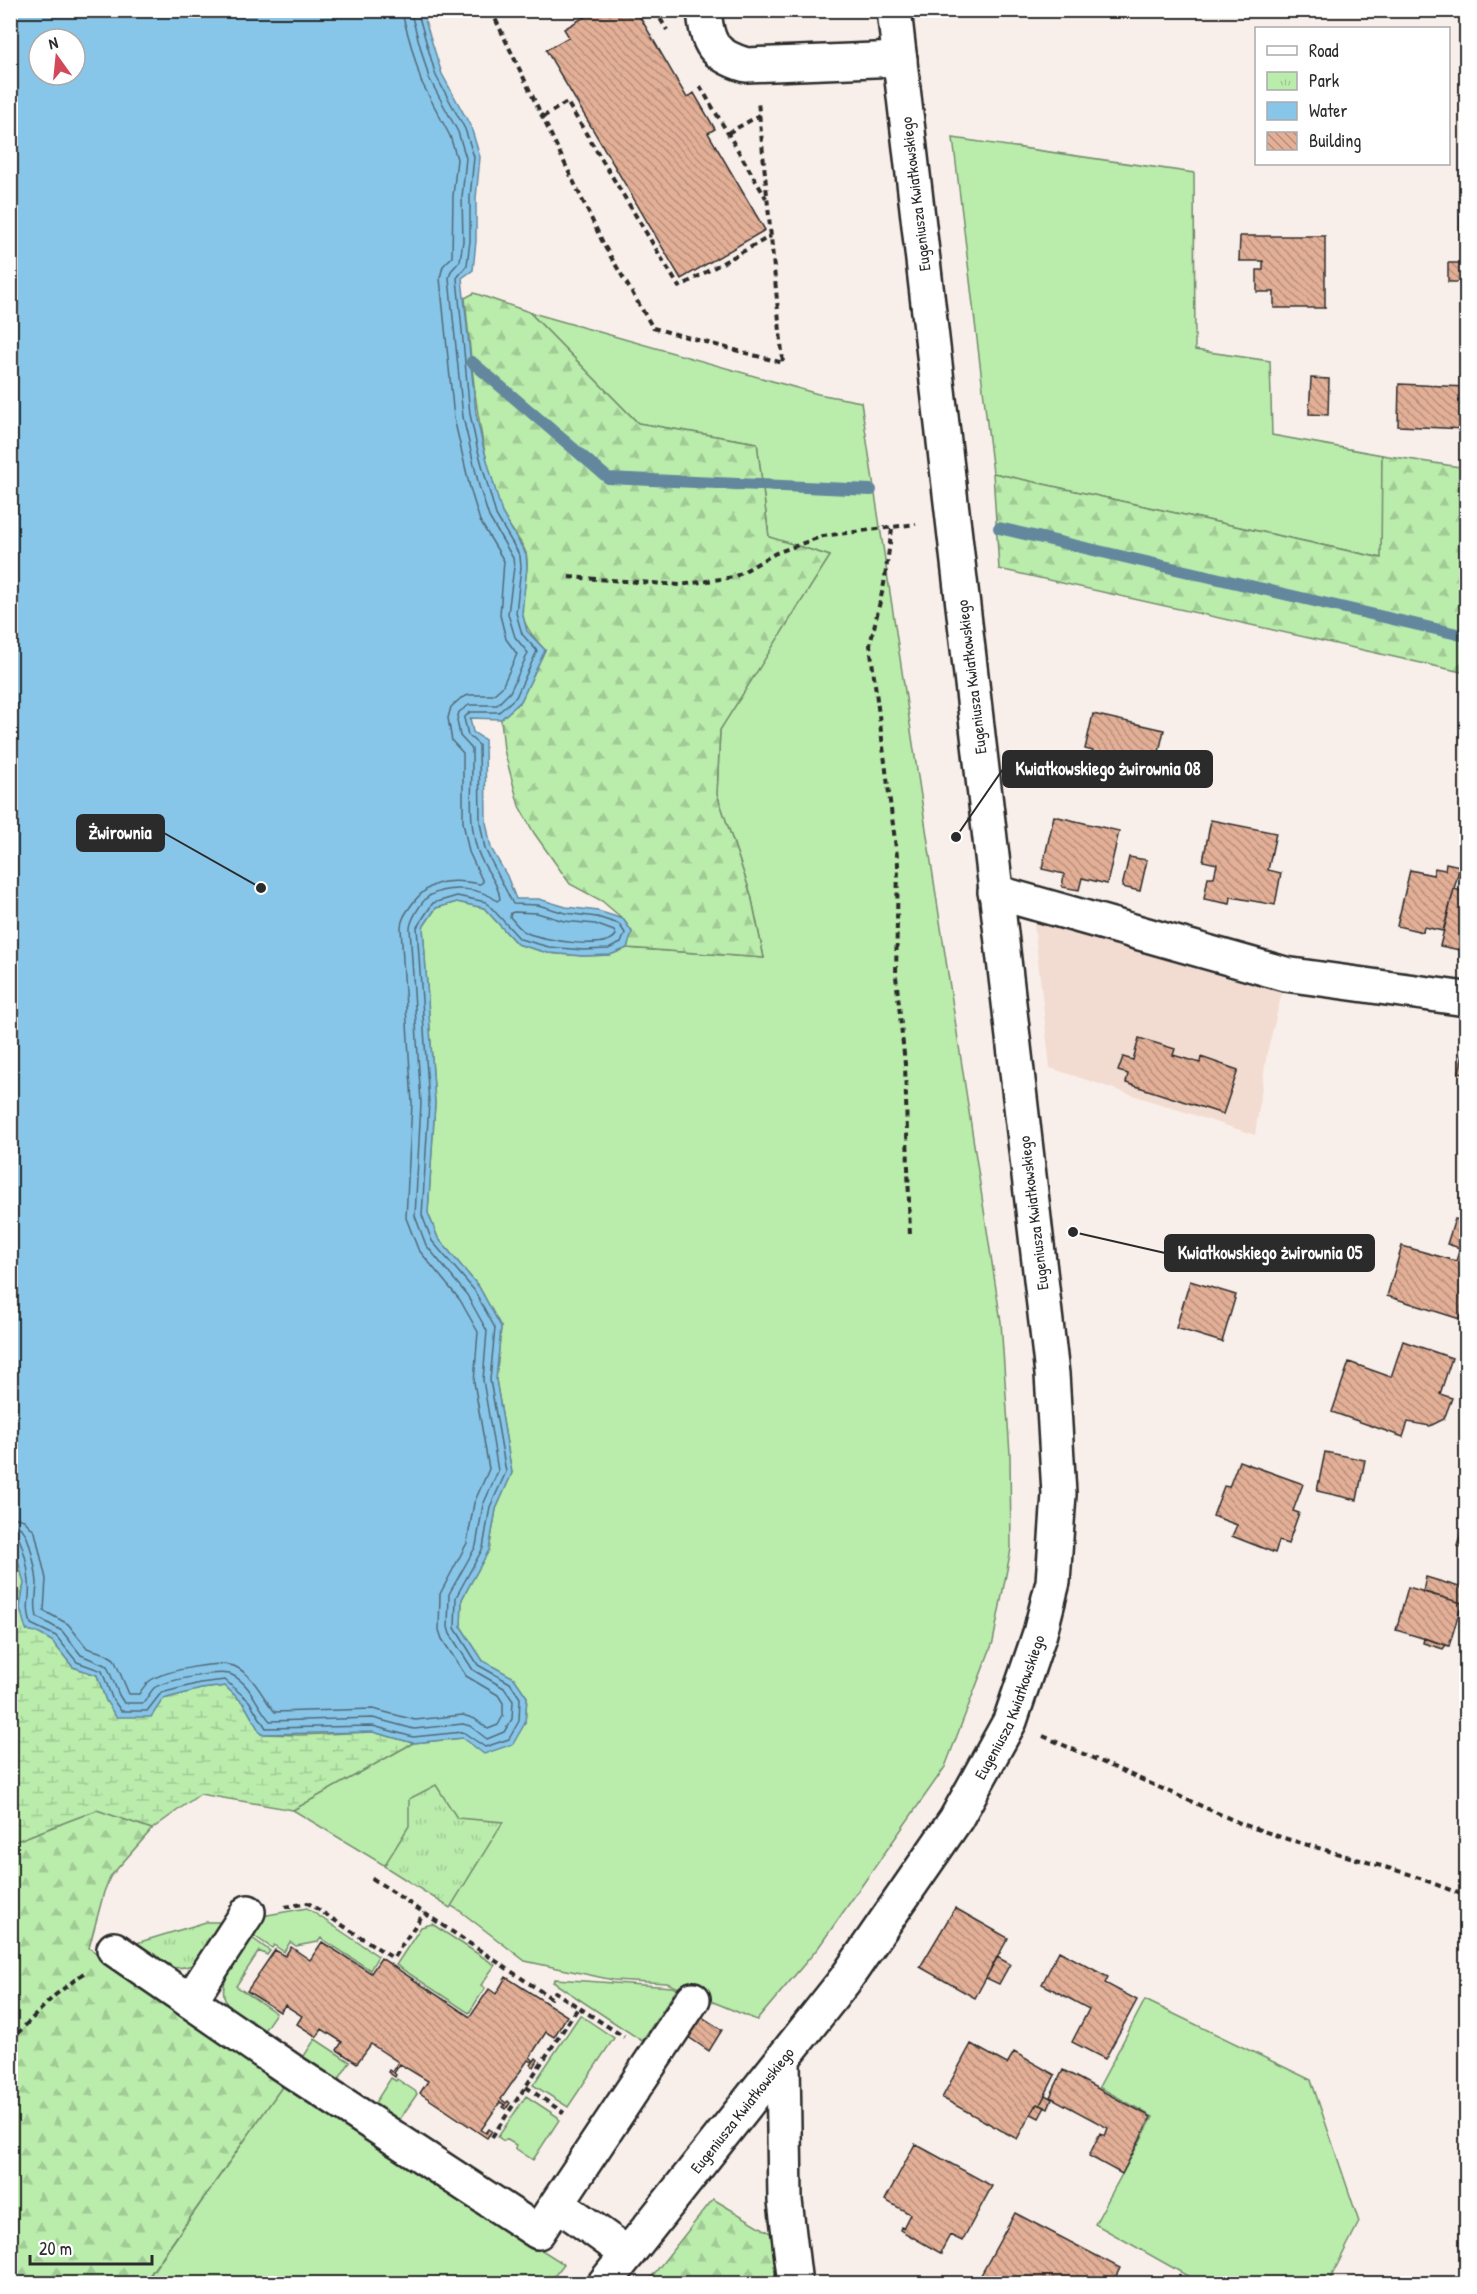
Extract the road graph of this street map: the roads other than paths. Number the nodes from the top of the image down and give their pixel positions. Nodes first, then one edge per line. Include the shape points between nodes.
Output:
1 (704, 10) edge
2 (894, 10) edge
3 (900, 59) junction
4 (995, 892) junction
5 (1467, 999) edge
6 (248, 1912) road end
7 (114, 1949) road end
8 (693, 1999) dead end
9 (190, 2001) junction
10 (783, 2059) junction
11 (558, 2204) junction
12 (628, 2254) junction
13 (604, 2283) edge
14 (795, 2283) edge

1 - 3 street via 713,48 727,59 746,65
2 - 3 street, Eugeniusza Kwiatkowskiego
3 - 4 street, Eugeniusza Kwiatkowskiego
4 - 5 street via 1285,974
4 - 10 street, Eugeniusza Kwiatkowskiego via 1050,1362 1059,1494 1053,1582 1010,1721 956,1820 845,1980
6 - 9 street
7 - 9 street
8 - 11 street
9 - 11 street via 538,2232
10 - 12 street, Eugeniusza Kwiatkowskiego
10 - 14 street via 786,2201
11 - 12 street
12 - 13 street, Eugeniusza Kwiatkowskiego

